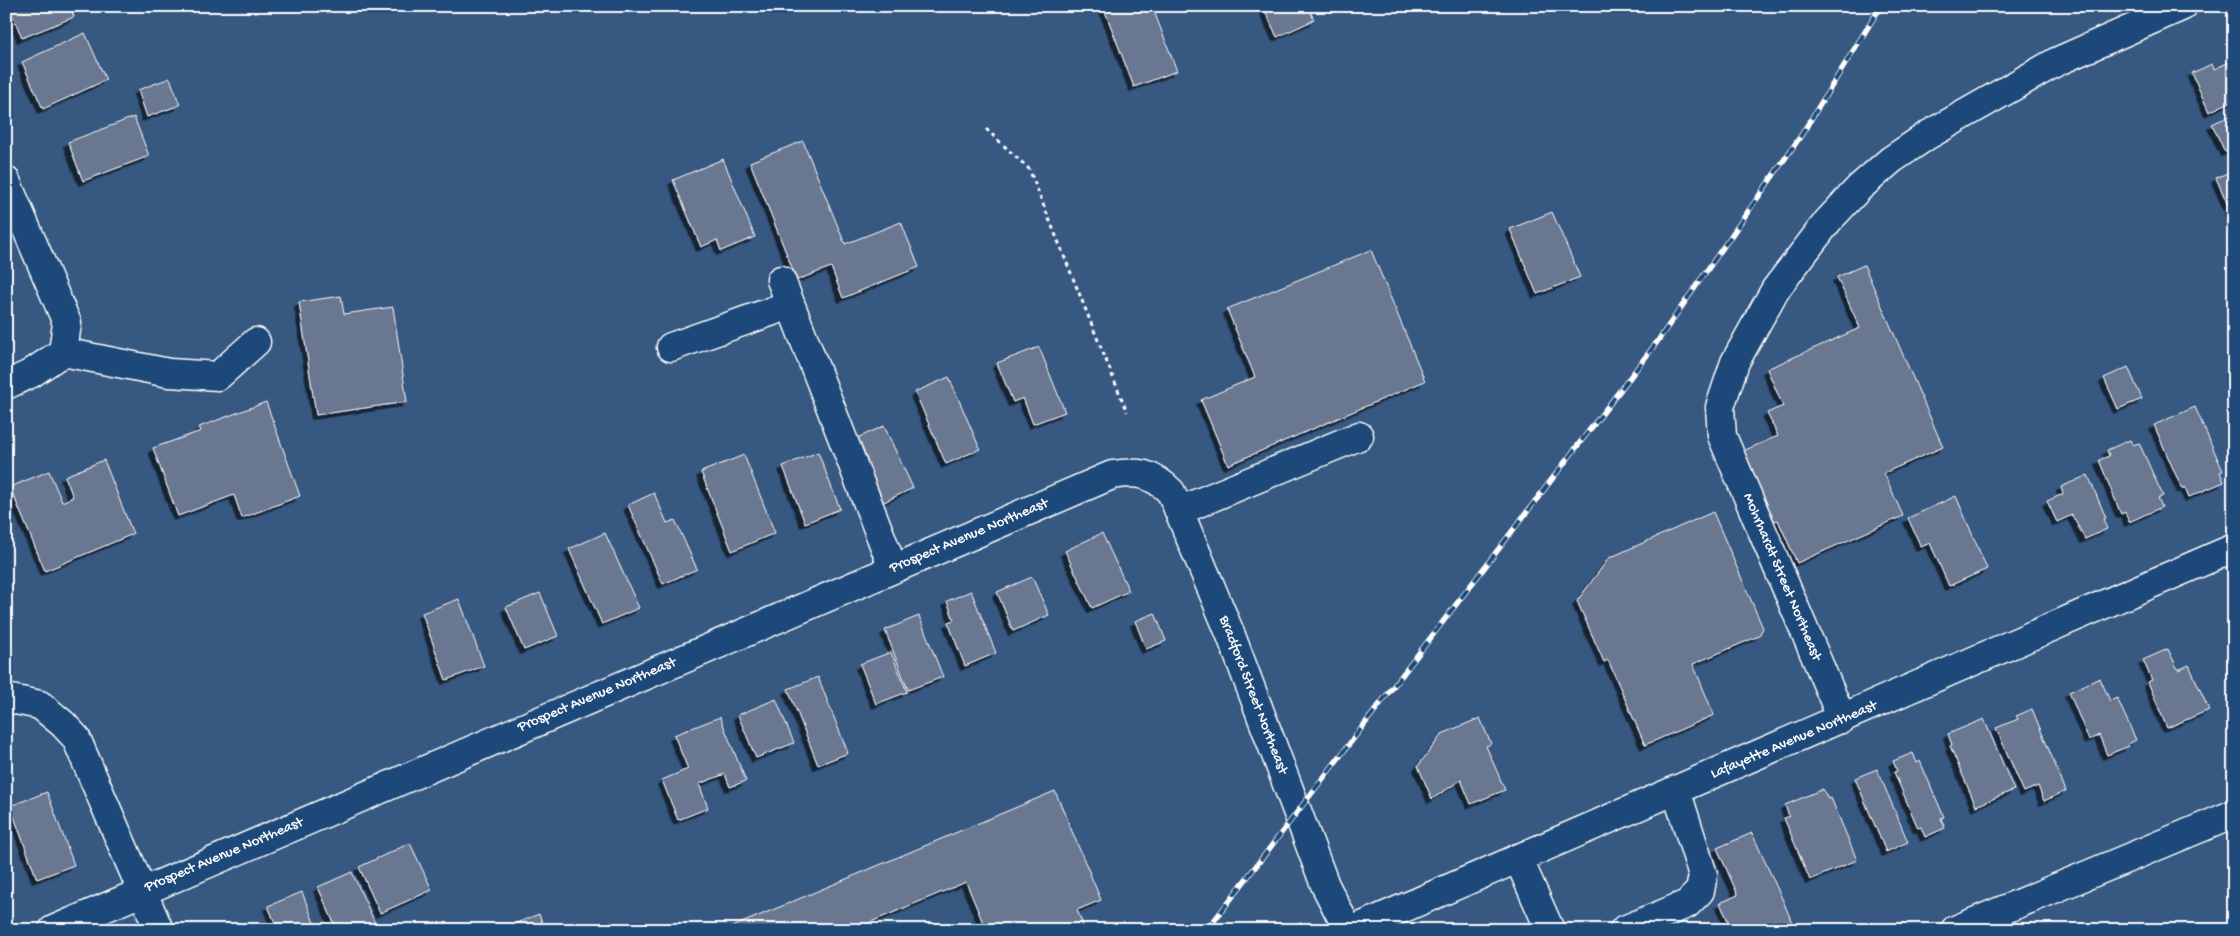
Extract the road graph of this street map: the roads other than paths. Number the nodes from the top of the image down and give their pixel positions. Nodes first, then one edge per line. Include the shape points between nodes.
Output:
1 (2183, 6) edge
2 (6, 181) edge
3 (256, 342) dead end
4 (671, 347) dead end
5 (63, 352) junction
6 (6, 385) edge
7 (1359, 436) dead end
8 (1143, 474) joint
9 (1179, 511) junction
10 (2234, 548) edge
11 (893, 568) junction
12 (6, 698) edge
13 (1842, 719) junction
14 (1676, 790) junction
15 (2234, 814) edge
16 (1518, 858) junction
17 (143, 890) junction
18 (53, 930) edge
19 (159, 930) edge
20 (1348, 930) edge
21 (1353, 930) edge
22 (1550, 930) edge
23 (1624, 930) edge
24 (1955, 930) edge

1 - 13 street, Mohrhardt Street Northeast via 2056,62 1891,160 1828,221 1775,290 1735,362 1720,407 1722,436
2 - 5 street via 67,323
3 - 5 street via 218,376 169,373
4 - 11 street via 785,292
5 - 6 street via 30,374
7 - 9 street
8 - 9 street, Bradford Street Northeast via 1160,480 1171,492
8 - 11 street, Prospect Avenue Northeast via 1112,475
9 - 20 street, Bradford Street Northeast via 1230,633 1326,885
10 - 13 street, Lafayette Avenue Northeast
11 - 17 street, Prospect Avenue Northeast
12 - 17 street via 40,705 76,738
13 - 14 street, Lafayette Avenue Northeast
14 - 16 street, Lafayette Avenue Northeast
14 - 23 street via 1703,875 1700,891 1688,904
15 - 24 street
16 - 21 street, Lafayette Avenue Northeast
16 - 22 street
17 - 18 street, Prospect Avenue Northeast
17 - 19 street

